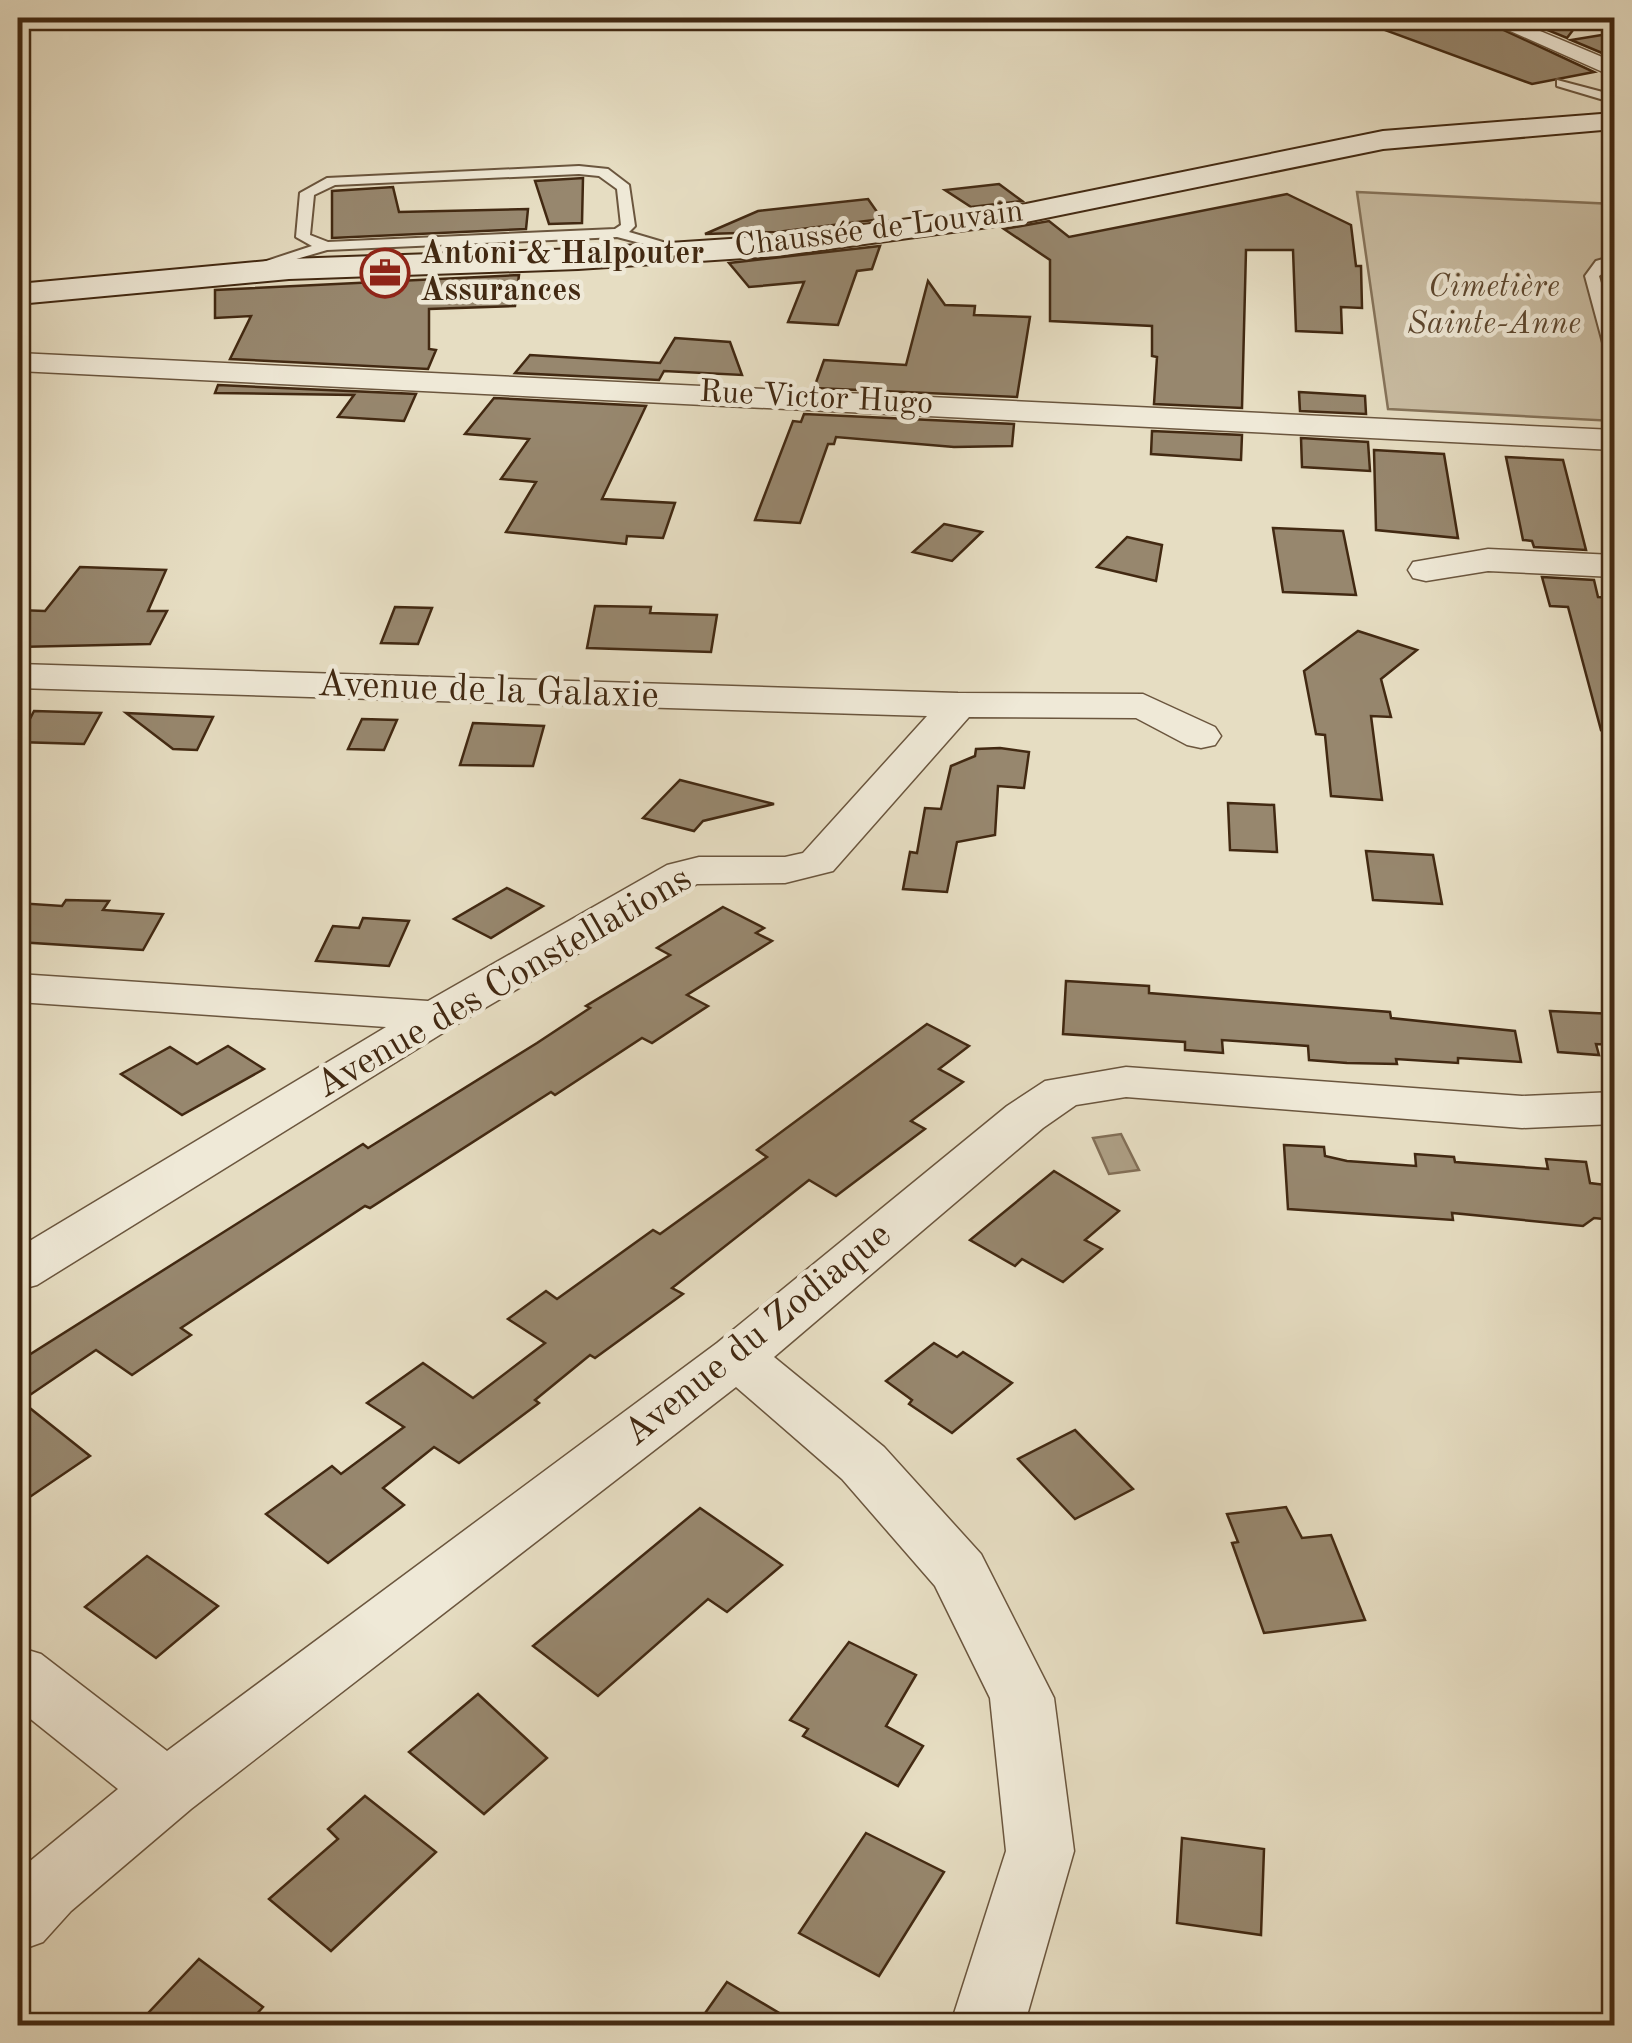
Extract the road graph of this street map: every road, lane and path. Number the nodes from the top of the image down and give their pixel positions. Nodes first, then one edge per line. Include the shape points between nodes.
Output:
1 (1492, 18) edge
2 (1614, 70) edge
3 (1561, 83) dead end
4 (1614, 99) edge
5 (1614, 121) edge
6 (618, 233) junction
7 (326, 246) junction
8 (686, 253) junction
9 (1614, 260) edge
10 (234, 273) junction
11 (18, 294) edge
12 (1614, 354) edge
13 (18, 362) edge
14 (1614, 440) edge
15 (1614, 566) edge
16 (1426, 570) dead end
17 (18, 676) edge
18 (958, 706) junction
19 (1200, 736) dead end
20 (18, 988) edge
21 (437, 1016) junction
22 (1614, 1108) edge
23 (18, 1272) edge
24 (737, 1357) junction
25 (18, 1673) edge
26 (167, 1788) junction
27 (18, 1920) edge
28 (988, 2026) edge

1 - 2 street
3 - 4 lane
5 - 8 main road, Chaussée de Louvain via 1382,140 904,232
6 - 7 lane
6 - 7 lane via 628,226 624,188 603,172 346,179 307,193 303,237
6 - 8 lane
7 - 10 lane
8 - 10 main road, Chaussée de Louvain
9 - 12 lane via 1592,276
10 - 11 main road, Chaussée de Louvain
13 - 14 street, Rue Victor Hugo
15 - 16 street via 1488,560
17 - 18 street, Avenue de la Galaxie
18 - 19 street via 1143,706
18 - 21 street, Avenue des Constellations via 818,862 800,870 700,868 682,874
20 - 21 street
21 - 23 street, Avenue des Constellations
22 - 24 street, Avenue du Zodiaque via 1522,1112 1126,1082 1062,1092
24 - 26 street, Avenue du Zodiaque
24 - 28 street via 863,1463 958,1572 1022,1698 1040,1851
25 - 26 street
26 - 27 street, Avenue du Zodiaque

